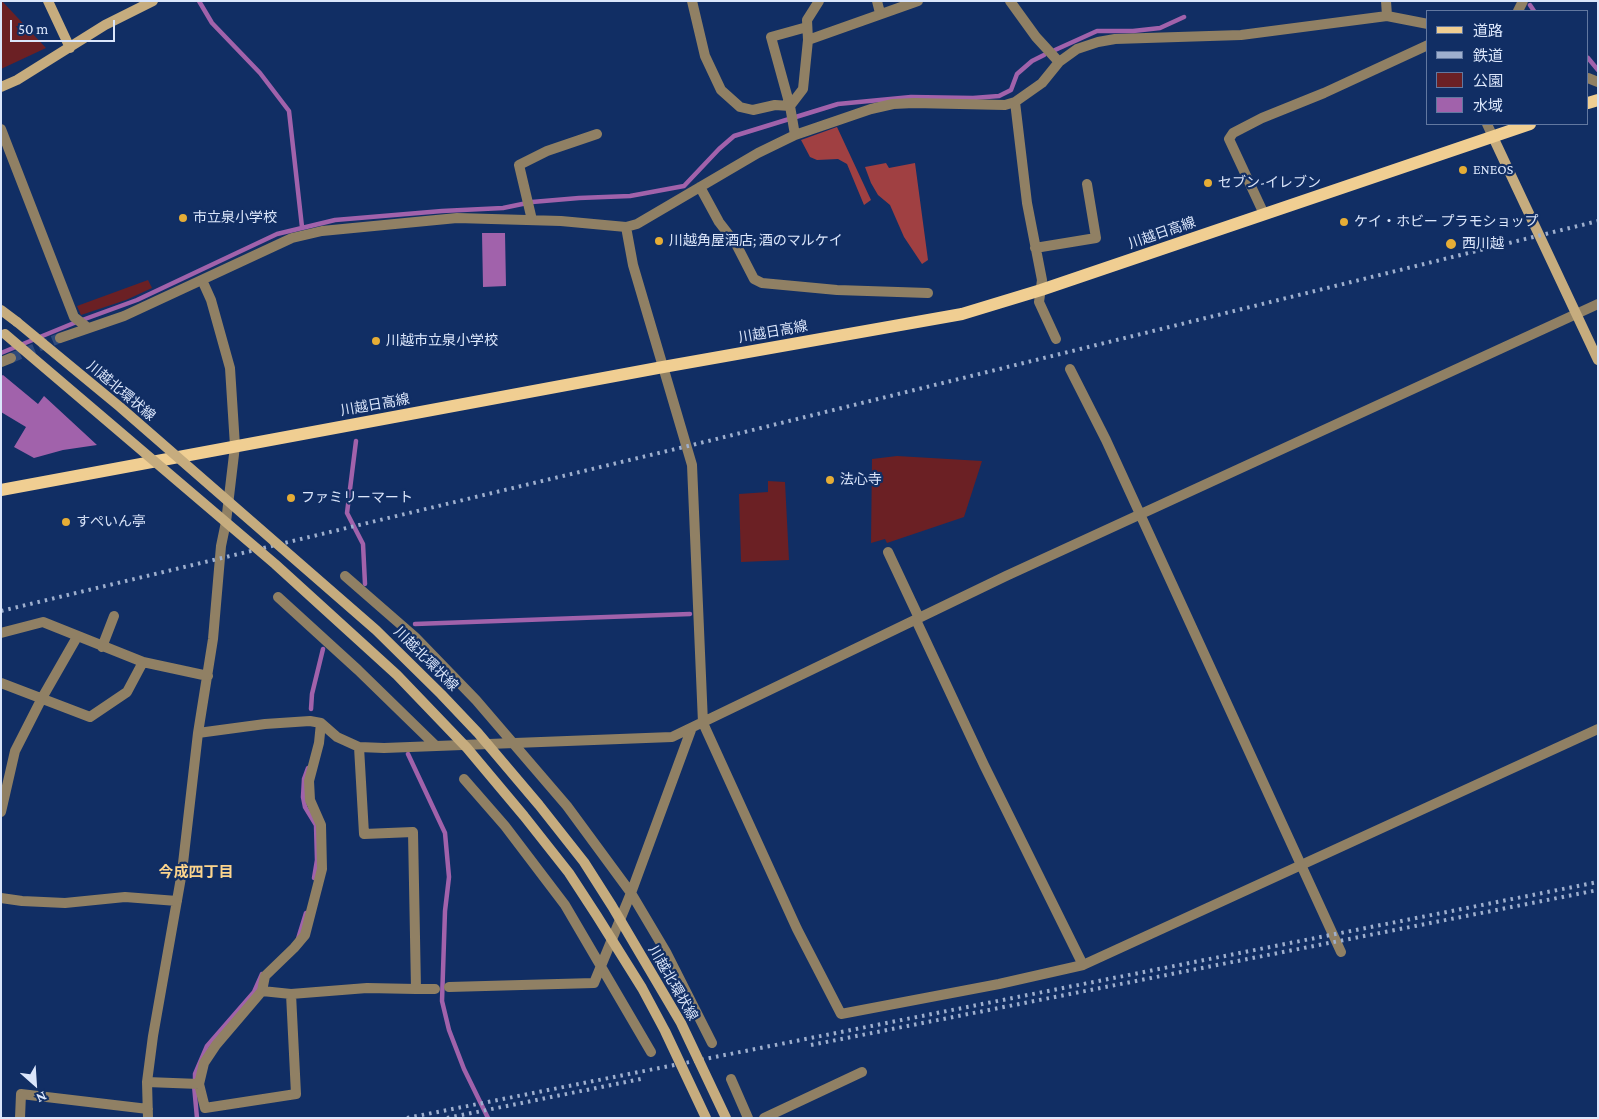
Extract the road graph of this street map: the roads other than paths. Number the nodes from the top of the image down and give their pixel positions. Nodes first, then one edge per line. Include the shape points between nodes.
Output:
1 (48, 1) edge
2 (153, 1) edge
3 (692, 1) edge
4 (819, 1) edge
5 (877, 1) edge
6 (918, 1) edge
7 (1010, 1) edge
8 (1386, 1) edge
9 (880, 13) junction
10 (1387, 16) junction
11 (1426, 24) edge
12 (807, 27) junction
13 (808, 40) junction
14 (1426, 46) edge
15 (70, 48) junction
16 (1059, 62) junction
17 (1, 87) edge
18 (1015, 102) junction
19 (791, 114) junction
20 (1487, 125) edge
21 (1527, 125) edge
22 (1, 129) edge
23 (597, 134) dead end
24 (795, 135) junction
25 (1493, 137) junction
26 (1087, 184) dead end
27 (700, 187) junction
28 (1264, 214) junction
29 (532, 220) junction
30 (626, 227) junction
31 (1036, 248) junction
32 (202, 280) junction
33 (1041, 290) junction
34 (928, 293) dead end
35 (1598, 304) edge
36 (1, 310) edge
37 (1576, 314) junction
38 (88, 328) junction
39 (3, 333) edge
40 (60, 338) tunnel mouth
41 (1056, 339) dead end
42 (1598, 360) edge
43 (663, 367) junction
44 (1070, 369) dead end
45 (235, 446) junction
46 (1, 490) edge
47 (1139, 515) junction
48 (888, 552) dead end
49 (345, 576) dead end
50 (278, 597) dead end
51 (114, 616) dead end
52 (918, 619) junction
53 (1, 633) edge
54 (77, 637) junction
55 (102, 647) junction
56 (143, 662) junction
57 (208, 676) junction
58 (1, 683) edge
59 (42, 698) junction
60 (321, 722) junction
61 (703, 723) junction
62 (1598, 729) edge
63 (692, 730) junction
64 (198, 733) junction
65 (516, 743) junction
66 (436, 746) junction
67 (359, 747) junction
68 (464, 779) dead end
69 (1, 812) edge
70 (1302, 866) junction
71 (632, 893) junction
72 (1, 898) edge
73 (177, 901) junction
74 (1341, 952) dead end
75 (602, 965) junction
76 (1083, 965) junction
77 (449, 987) dead end
78 (416, 989) junction
79 (435, 989) dead end
80 (262, 992) junction
81 (291, 994) junction
82 (712, 1043) dead end
83 (652, 1052) dead end
84 (862, 1072) dead end
85 (731, 1079) dead end
86 (147, 1082) junction
87 (199, 1084) junction
88 (148, 1113) edge
89 (20, 1118) edge
90 (706, 1118) edge
91 (726, 1118) edge
92 (748, 1118) edge
93 (764, 1118) edge

1 - 15 main road
2 - 15 main road via 104,25
3 - 19 street via 705,56 721,90 740,107 753,110 775,105
4 - 12 street via 810,13
5 - 9 street
6 - 9 street
7 - 16 street
8 - 10 street
9 - 13 street
10 - 11 street
10 - 16 street via 1241,35 1115,39 1077,49
12 - 13 street
12 - 19 street via 771,37
13 - 19 street via 804,84
14 - 28 street via 1233,133 1229,139
15 - 17 main road
16 - 18 street via 1042,83
18 - 24 street via 1005,105 893,104
18 - 31 street via 1027,203
19 - 24 street
20 - 25 street
21 - 25 main road, 川越日高線
22 - 38 street via 74,317
23 - 29 street via 547,151 519,165
24 - 27 street
25 - 28 main road, 川越日高線
25 - 37 main road
26 - 31 street via 1096,238
27 - 30 street via 637,224
27 - 34 street via 754,278 762,283
28 - 33 main road, 川越日高線
29 - 30 street
29 - 32 street via 457,218 322,231 292,238
30 - 43 street via 633,265
31 - 33 street
32 - 38 street via 124,316
32 - 45 street via 212,300 230,368
33 - 41 street via 1039,302
33 - 43 main road, 川越日高線 via 962,314
35 - 37 street
36 - 91 main road, 川越北環状線, bridge via 120,407 362,618 416,668 478,734 584,862 681,1023
37 - 42 main road
37 - 47 street
38 - 40 street
39 - 90 main road, bridge via 275,564 397,675 467,748 569,873 597,916 665,1030
43 - 45 main road, 川越日高線
43 - 61 street via 692,465
44 - 47 street
45 - 46 main road, 川越日高線
45 - 57 street
47 - 52 street
47 - 70 street
48 - 52 street
49 - 65 street via 415,637
50 - 66 street
51 - 55 street
52 - 61 street
52 - 76 street via 984,765
53 - 54 street via 43,622
54 - 55 street
54 - 59 street
55 - 56 street
56 - 57 street
56 - 59 street via 128,692 90,717
57 - 64 street
58 - 59 street
59 - 69 street via 15,751
60 - 64 street via 265,724
60 - 67 street via 337,737
60 - 80 street via 320,743 309,781 310,800 321,825 322,869 318,888 305,935 265,976
61 - 63 street
61 - 76 street via 797,930 841,1014
62 - 70 street
63 - 65 street via 672,737
63 - 71 street
64 - 73 street
65 - 66 street
65 - 71 street
66 - 67 street
67 - 78 street via 364,834 414,832
68 - 75 street via 560,897
70 - 74 street
70 - 76 street
71 - 75 street
71 - 82 street
72 - 73 street via 66,903 125,897
73 - 86 street
75 - 77 street via 594,983
75 - 83 street
78 - 79 street
78 - 81 street via 375,988
80 - 81 street
80 - 87 street via 216,1045 204,1063
81 - 87 street via 296,1094 205,1108
84 - 93 street
85 - 92 street
86 - 87 street
86 - 88 street
88 - 89 street via 21,1094

